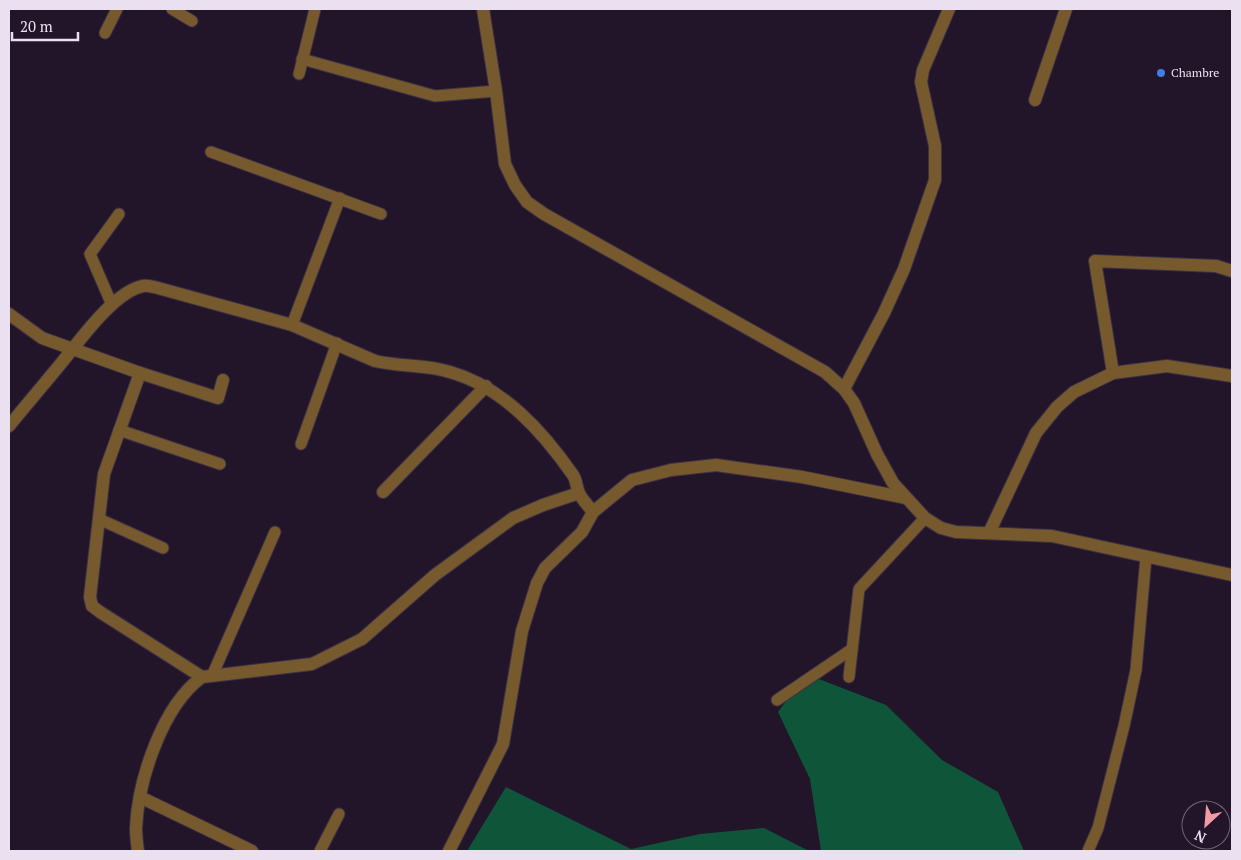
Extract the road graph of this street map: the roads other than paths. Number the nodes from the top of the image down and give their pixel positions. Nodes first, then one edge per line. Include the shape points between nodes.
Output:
1 (117, 9) edge
2 (172, 9) edge
3 (315, 9) edge
4 (483, 9) edge
5 (949, 9) edge
6 (1066, 9) edge
7 (192, 21) dead end
8 (105, 32) dead end
9 (302, 59) junction
10 (299, 74) dead end
11 (496, 91) junction
12 (1035, 100) dead end
13 (211, 152) dead end
14 (340, 198) junction
15 (118, 214) dead end
16 (381, 214) dead end
17 (1232, 271) edge
18 (112, 305) junction
19 (9, 314) edge
20 (292, 325) junction
21 (337, 343) junction
22 (73, 348) junction
23 (140, 373) junction
24 (1113, 373) junction
25 (1232, 376) edge
26 (223, 380) dead end
27 (486, 386) junction
28 (844, 389) junction
29 (9, 426) edge
30 (119, 430) junction
31 (301, 444) dead end
32 (220, 464) dead end
33 (383, 492) dead end
34 (579, 494) junction
35 (906, 498) junction
36 (593, 512) junction
37 (925, 518) junction
38 (99, 519) junction
39 (275, 532) dead end
40 (989, 533) junction
41 (163, 548) dead end
42 (1146, 557) junction
43 (1232, 575) edge
44 (852, 649) junction
45 (207, 677) junction
46 (849, 677) dead end
47 (777, 700) dead end
48 (140, 797) junction
49 (339, 814) dead end
50 (138, 851) edge
51 (252, 851) edge
52 (320, 851) edge
53 (449, 851) edge
54 (1088, 851) edge

1 - 8 lane
2 - 7 lane
3 - 9 lane
4 - 11 street
5 - 28 street via 921,82 935,146 935,180 904,269
6 - 12 street
9 - 10 lane
9 - 11 lane via 435,96
11 - 28 street via 505,164 528,202 825,372
13 - 14 lane
14 - 16 lane
14 - 20 lane
15 - 18 lane via 90,254
17 - 24 street via 1216,266 1095,261
18 - 20 street via 143,286
18 - 22 street
19 - 22 street via 42,338
20 - 21 street
21 - 27 street via 375,361 427,366
21 - 31 lane
22 - 23 street
22 - 29 street
23 - 26 street via 218,398
23 - 30 street
24 - 25 street via 1167,366
24 - 40 street via 1074,392 1036,433
27 - 33 street
27 - 34 street via 539,431 575,478
28 - 35 street via 893,483
30 - 32 lane
30 - 38 street via 104,474
34 - 36 street
34 - 45 street via 513,518 435,575 362,639 312,664
35 - 36 street via 802,476 716,465 671,470 632,480
35 - 37 street
36 - 53 street via 582,532 545,568 537,583 522,630 504,744
37 - 40 street via 941,528 956,532
37 - 44 lane via 859,589
38 - 41 lane
38 - 45 street via 90,597 92,606
39 - 45 lane
40 - 42 street via 1052,536
42 - 43 street
42 - 54 lane via 1136,670 1100,819
44 - 46 lane
44 - 47 lane
45 - 48 street via 190,686 169,717 158,737
48 - 50 street via 136,828
48 - 51 street
49 - 52 lane

